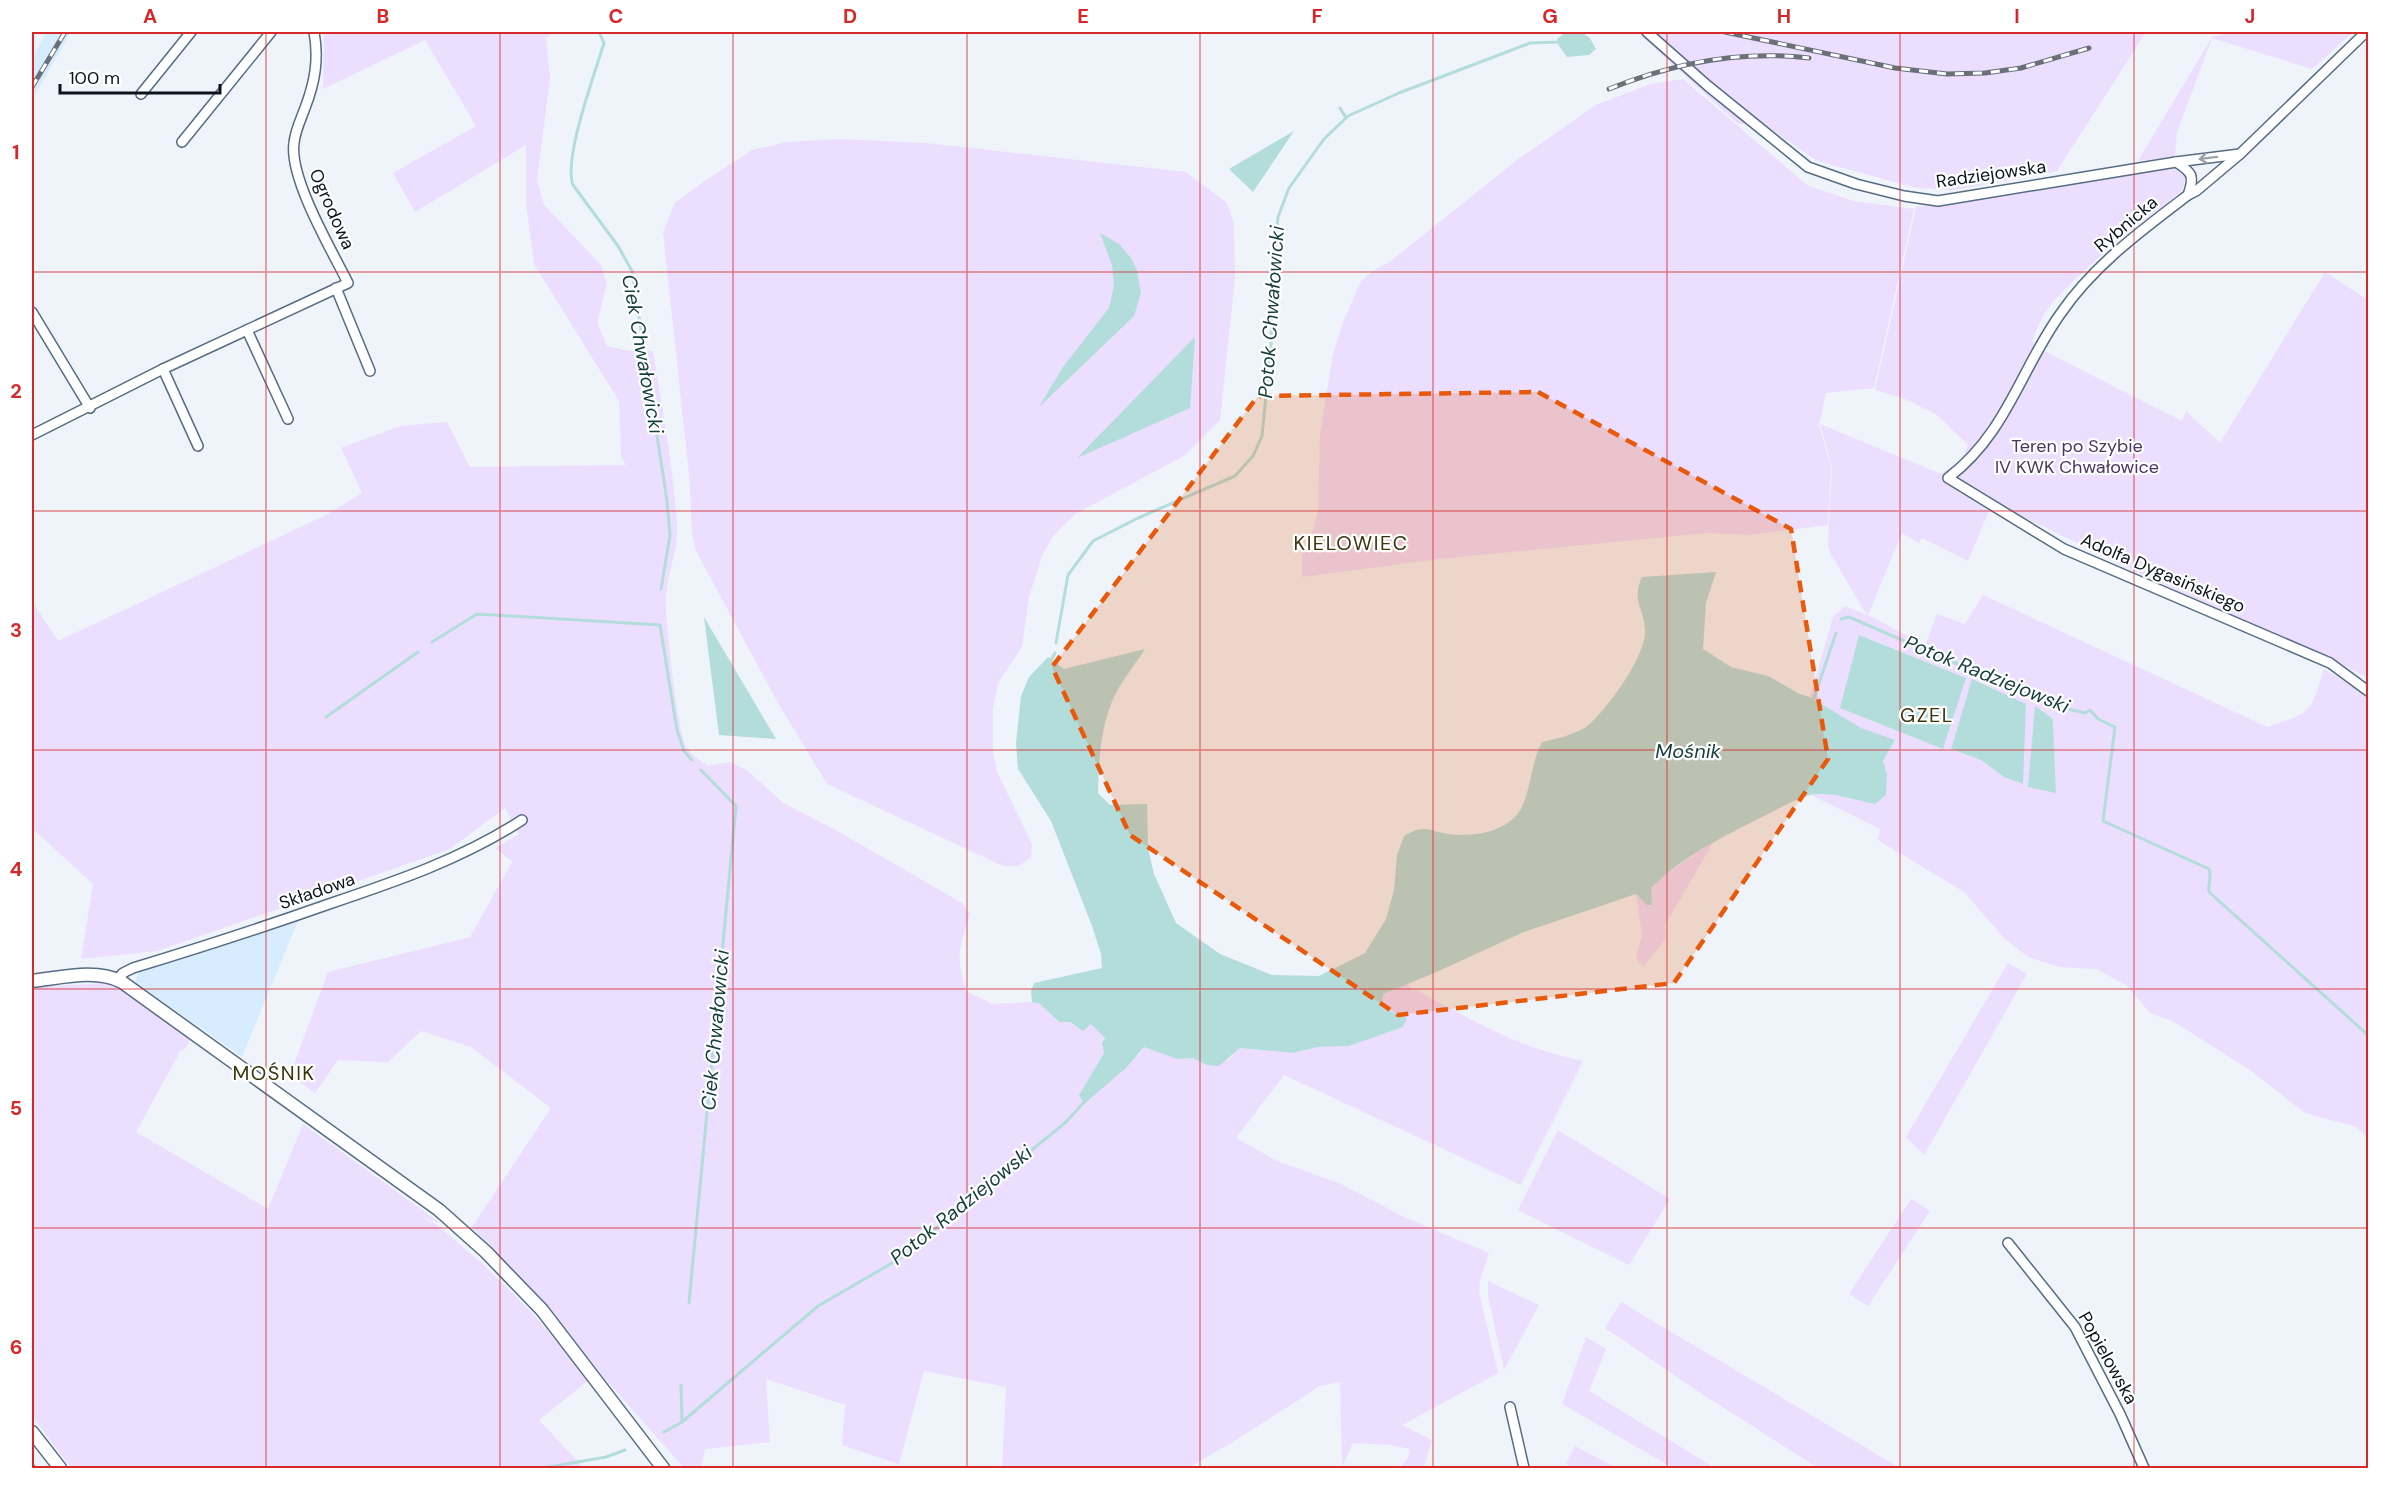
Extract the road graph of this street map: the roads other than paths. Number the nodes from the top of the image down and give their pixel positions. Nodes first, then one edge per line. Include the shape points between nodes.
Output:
1 (191, 32) edge
2 (272, 32) edge
3 (314, 32) edge
4 (1647, 32) edge
5 (2366, 32) edge
6 (141, 94) dead end
7 (182, 142) dead end
8 (2240, 154) junction
9 (2176, 162) junction
10 (2188, 195) junction
11 (336, 288) junction
12 (32, 312) edge
13 (247, 330) junction
14 (163, 369) junction
15 (370, 371) dead end
16 (90, 408) junction
17 (288, 419) dead end
18 (32, 435) edge
19 (198, 446) dead end
20 (1948, 478) joint
21 (2368, 691) edge
22 (522, 820) dead end
23 (117, 980) junction
24 (32, 981) edge
25 (2008, 1243) dead end
26 (1510, 1407) dead end
27 (32, 1432) edge
28 (60, 1468) edge
29 (663, 1468) edge
30 (1524, 1468) edge
31 (2144, 1468) edge

1 - 6 street
2 - 7 street
3 - 11 street, Ogrodowa via 317,67 295,135 293,157 301,185 348,283
4 - 9 street, Radziejowska via 1808,167 1904,196 1938,201
5 - 8 street, Rybnicka
8 -> 9 street, Radziejowska
8 - 10 street, Rybnicka
9 - 10 street via 2189,170 2193,182
10 - 20 street, Rybnicka via 2133,237 2087,280 2060,313 2009,407 1976,454
11 - 13 street
11 - 15 street
12 - 16 street
13 - 14 street
13 - 17 street
14 - 16 street
14 - 19 street
16 - 18 street
20 - 21 street, Adolfa Dygasińskiego via 2064,549 2330,663
22 - 23 street, Składowa via 445,863 133,968
23 - 24 street via 83,976
23 - 29 street via 347,1142 461,1228 542,1310
25 - 31 street, Popielowska via 2075,1327
26 - 30 street
27 - 28 street

